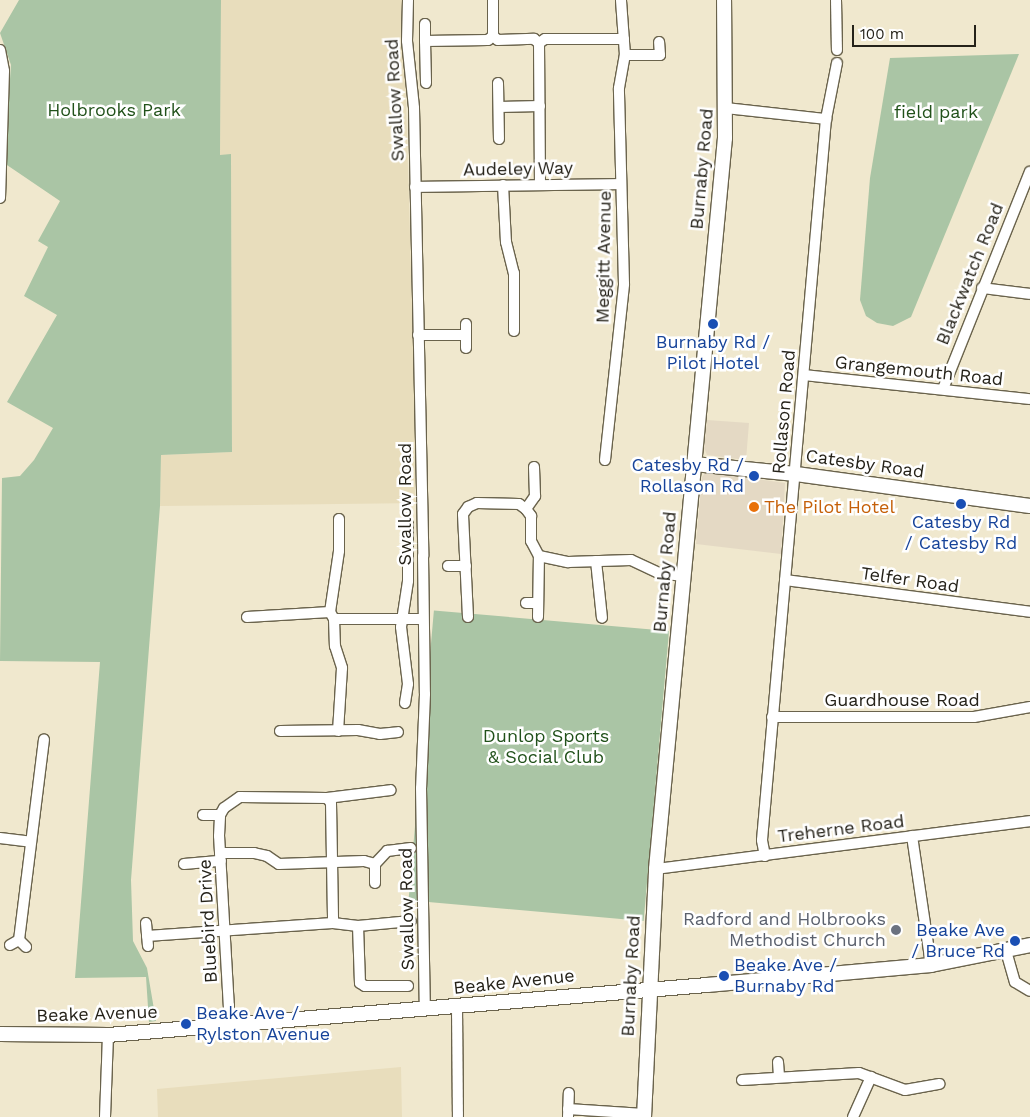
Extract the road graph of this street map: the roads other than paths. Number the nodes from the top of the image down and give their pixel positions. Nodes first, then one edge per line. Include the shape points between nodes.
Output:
1 (408, 0) edge
2 (493, 0) edge
3 (621, 0) edge
4 (724, 0) edge
5 (836, 0) edge
6 (425, 24) dead end
7 (493, 36) junction
8 (624, 39) junction
9 (426, 41) junction
10 (540, 42) junction
11 (659, 42) dead end
12 (0, 50) edge
13 (837, 50) dead end
14 (625, 55) junction
15 (837, 63) dead end
16 (498, 83) dead end
17 (426, 84) dead end
18 (1, 97) edge
19 (540, 106) junction
20 (499, 107) junction
21 (726, 108) junction
22 (826, 119) junction
23 (499, 140) dead end
24 (0, 147) edge
25 (1030, 172) edge
26 (540, 184) junction
27 (621, 184) junction
28 (503, 185) junction
29 (415, 187) junction
30 (1027, 187) edge
31 (0, 198) edge
32 (982, 288) junction
33 (1030, 294) edge
34 (466, 324) dead end
35 (514, 331) dead end
36 (418, 335) junction
37 (466, 335) junction
38 (466, 348) dead end
39 (804, 375) junction
40 (943, 389) junction
41 (1030, 399) edge
42 (605, 460) dead end
43 (694, 464) junction
44 (534, 467) dead end
45 (796, 474) junction
46 (1030, 506) edge
47 (526, 509) junction
48 (339, 519) dead end
49 (408, 524) dead end
50 (539, 556) junction
51 (596, 561) junction
52 (448, 566) dead end
53 (466, 566) junction
54 (683, 576) junction
55 (785, 580) junction
56 (526, 603) dead end
57 (538, 603) junction
58 (1030, 612) edge
59 (332, 615) junction
60 (247, 617) dead end
61 (468, 617) dead end
62 (538, 617) dead end
63 (602, 618) dead end
64 (401, 619) junction
65 (422, 619) junction
66 (405, 703) dead end
67 (1030, 707) edge
68 (772, 717) junction
69 (280, 730) dead end
70 (338, 731) junction
71 (398, 732) dead end
72 (44, 740) dead end
73 (391, 790) dead end
74 (327, 798) junction
75 (203, 815) dead end
76 (220, 815) junction
77 (1030, 821) edge
78 (912, 836) junction
79 (0, 838) edge
80 (31, 842) junction
81 (411, 848) dead end
82 (765, 856) junction
83 (221, 857) junction
84 (332, 862) junction
85 (184, 864) dead end
86 (375, 864) junction
87 (656, 869) junction
88 (375, 883) dead end
89 (410, 921) dead end
90 (333, 923) junction
91 (146, 924) dead end
92 (358, 926) junction
93 (224, 931) junction
94 (18, 944) dead end
95 (1030, 945) edge
96 (1006, 951) junction
97 (931, 965) junction
98 (408, 986) dead end
99 (648, 989) junction
100 (1030, 991) edge
101 (457, 1007) junction
102 (425, 1008) junction
103 (230, 1026) junction
104 (0, 1034) edge
105 (108, 1035) junction
106 (778, 1062) dead end
107 (779, 1077) junction
108 (871, 1077) junction
109 (742, 1080) dead end
110 (939, 1084) dead end
111 (569, 1093) dead end
112 (568, 1113) edge
113 (644, 1116) edge
114 (105, 1117) edge
115 (458, 1117) edge
116 (853, 1117) edge

1 - 29 street, Swallow Road via 407,41 414,108
2 - 7 street
3 - 8 street, Meggitt Avenue
4 - 21 street, Burnaby Road
5 - 13 street
6 - 9 street
7 - 9 street via 488,40
7 - 10 street via 498,40
8 - 10 street via 545,39
8 - 14 street, Meggitt Avenue
9 - 17 street
10 - 19 street
11 - 14 street via 660,55
12 - 18 street via 4,71
14 - 27 street, Meggitt Avenue via 620,88
15 - 22 street, Rollason Road
16 - 20 street
18 - 24 street
19 - 20 street
19 - 26 street
20 - 23 street
21 - 22 street
21 - 43 street, Burnaby Road
22 - 39 street, Rollason Road
24 - 31 street
25 - 30 street, Blackwatch Road
26 - 27 street, Audeley Way
26 - 28 street, Audeley Way
27 - 42 street, Meggitt Avenue via 624,284
28 - 29 street, Audeley Way
28 - 35 street via 506,242 514,273
29 - 36 street, Swallow Road
30 - 32 street, Blackwatch Road
32 - 33 street
32 - 40 street, Blackwatch Road
34 - 37 street
36 - 37 street
36 - 65 street, Swallow Road
37 - 38 street
39 - 40 street, Grangemouth Road
39 - 45 street, Rollason Road
40 - 41 street, Grangemouth Road
43 - 45 street, Catesby Road
43 - 54 street, Burnaby Road
44 - 47 street via 535,496
45 - 46 street, Catesby Road
45 - 55 street, Rollason Road
47 - 50 street via 531,516 531,541
47 - 53 street via 518,504 477,503 468,506 463,514
48 - 59 street via 340,551
49 - 64 street via 408,581
50 - 51 street via 568,562
50 - 57 street
51 - 54 street via 631,560 659,573
51 - 63 street
52 - 53 street
53 - 61 street
54 - 87 street, Burnaby Road
55 - 58 street, Telfer Road
55 - 68 street, Rollason Road
56 - 57 street
57 - 62 street
59 - 60 street
59 - 64 street
59 - 70 street via 335,646 342,668
64 - 65 street
64 - 66 street via 405,642 403,664 408,684
65 - 102 street, Swallow Road
67 - 68 street, Guardhouse Road via 974,717
68 - 82 street, Rollason Road via 762,840
69 - 70 street
70 - 71 street
72 - 80 street
73 - 74 street
74 - 76 street via 240,797 228,803
74 - 84 street via 331,803
75 - 76 street
76 - 83 street, Bluebird Drive
77 - 78 street, Treherne Road
78 - 82 street, Treherne Road
78 - 97 street
79 - 80 street
80 - 94 street
81 - 86 street via 391,849
82 - 87 street, Treherne Road
83 - 84 street via 254,853 268,856 279,864
83 - 85 street
83 - 93 street, Bluebird Drive
84 - 86 street
84 - 90 street
86 - 88 street
87 - 99 street, Burnaby Road
89 - 92 street
90 - 92 street
90 - 93 street
91 - 93 street via 148,941
92 - 98 street via 360,983 365,986
93 - 103 street, Bluebird Drive
95 - 96 street, Beake Avenue
96 - 97 street, Beake Avenue
96 - 100 street via 1016,982
97 - 99 street, Beake Avenue
99 - 101 street, Beake Avenue
99 - 113 street, Burnaby Road
101 - 102 street, Beake Avenue
101 - 115 street
102 - 103 street, Beake Avenue
103 - 105 street, Beake Avenue
104 - 105 street, Beake Avenue
105 - 114 street
106 - 107 street
107 - 108 street via 858,1073
107 - 109 street
108 - 110 street via 905,1090
108 - 116 street
111 - 112 street
112 - 113 street

